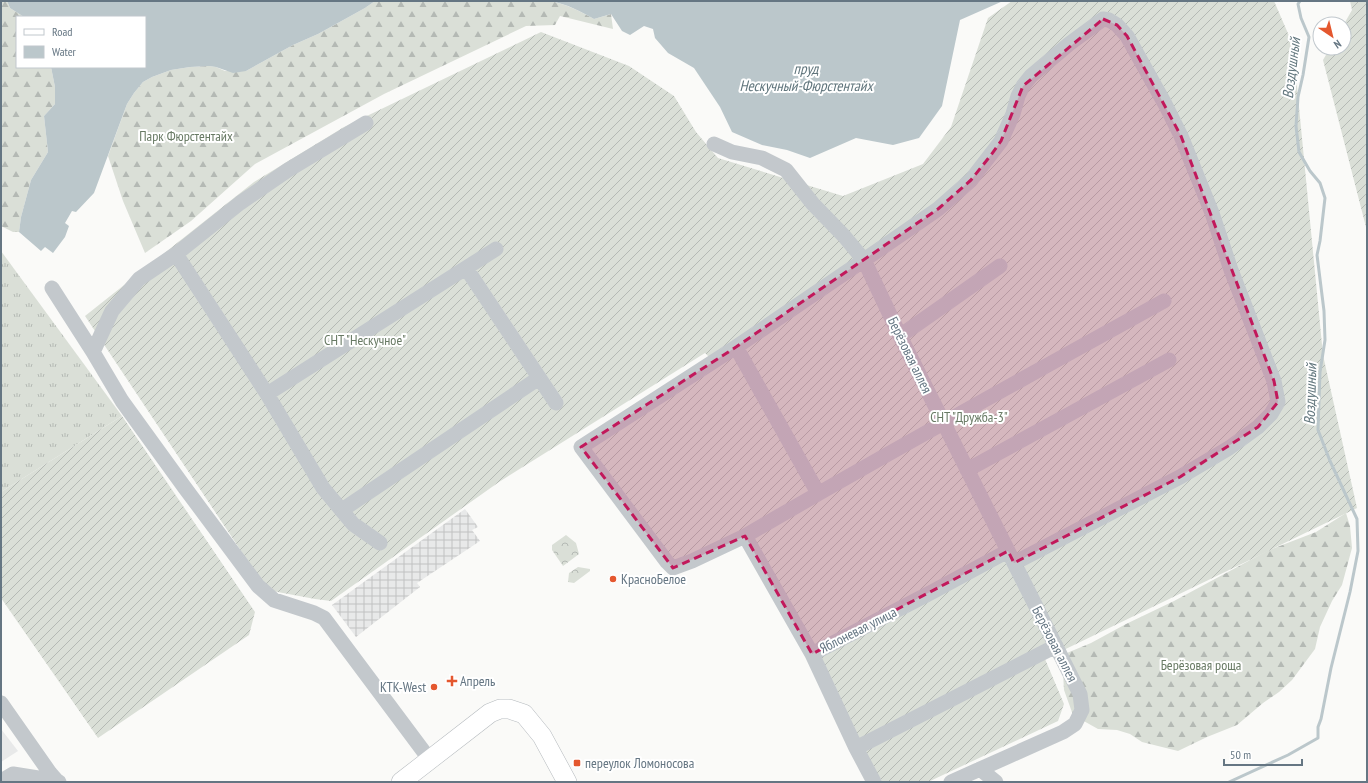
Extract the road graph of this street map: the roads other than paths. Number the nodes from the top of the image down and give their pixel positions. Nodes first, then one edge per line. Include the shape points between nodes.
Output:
1 (366, 123) dead end
2 (714, 144) dead end
3 (496, 249) dead end
4 (176, 254) junction
5 (864, 260) junction
6 (1000, 266) dead end
7 (466, 268) junction
8 (52, 288) dead end
9 (1164, 301) dead end
10 (900, 336) junction
11 (736, 347) junction
12 (93, 352) junction
13 (1169, 360) dead end
14 (539, 378) junction
15 (266, 394) junction
16 (556, 403) dead end
17 (944, 423) junction
18 (967, 470) junction
19 (818, 494) junction
20 (342, 510) junction
21 (745, 536) junction
22 (380, 542) dead end
23 (1011, 557) junction
24 (1056, 646) junction
25 (812, 654) junction
26 (1, 703) edge
27 (856, 748) junction
28 (430, 760) junction
29 (980, 769) junction
30 (58, 781) edge
31 (1, 782) edge
32 (401, 782) edge
33 (567, 782) edge
34 (874, 782) edge
35 (951, 782) edge
36 (996, 782) edge

1 - 4 street via 288,170 240,203
2 - 5 street, Берёзовая аллея via 732,152 762,158 786,170
3 - 7 street
4 - 12 street via 139,279 112,310
4 - 15 street
5 - 10 street, Берёзовая аллея
5 - 11 street
5 - 23 street, Яблоневая улица via 938,209 971,180 1001,141 1018,96 1031,76 1103,19 1117,24 1127,36 1181,136 1274,381 1278,402 1271,414 1258,427 1229,448 1180,477
6 - 10 street
7 - 14 street
7 - 15 street
8 - 12 street
9 - 17 street
10 - 17 street, Берёзовая аллея
11 - 19 street
11 - 21 street via 581,446 673,568 692,562
12 - 28 street via 122,401 258,586 274,600 324,618
13 - 18 street
14 - 16 street
14 - 20 street
15 - 20 street via 323,488
17 - 18 street, Берёзовая аллея
17 - 19 street
18 - 23 street, Берёзовая аллея
19 - 21 street
20 - 22 street via 353,524
21 - 25 street
23 - 24 street, Берёзовая аллея
23 - 25 street, Яблоневая улица
24 - 27 street
24 - 29 street, Берёзовая аллея via 1080,694 1082,710 1075,724 1063,732
25 - 27 street, Яблоневая улица
26 - 30 street
27 - 34 street, Яблоневая улица
28 - 32 main road
28 - 33 main road via 490,713 509,709 524,714 542,736
29 - 35 street
29 - 36 street
30 - 31 street via 13,774

